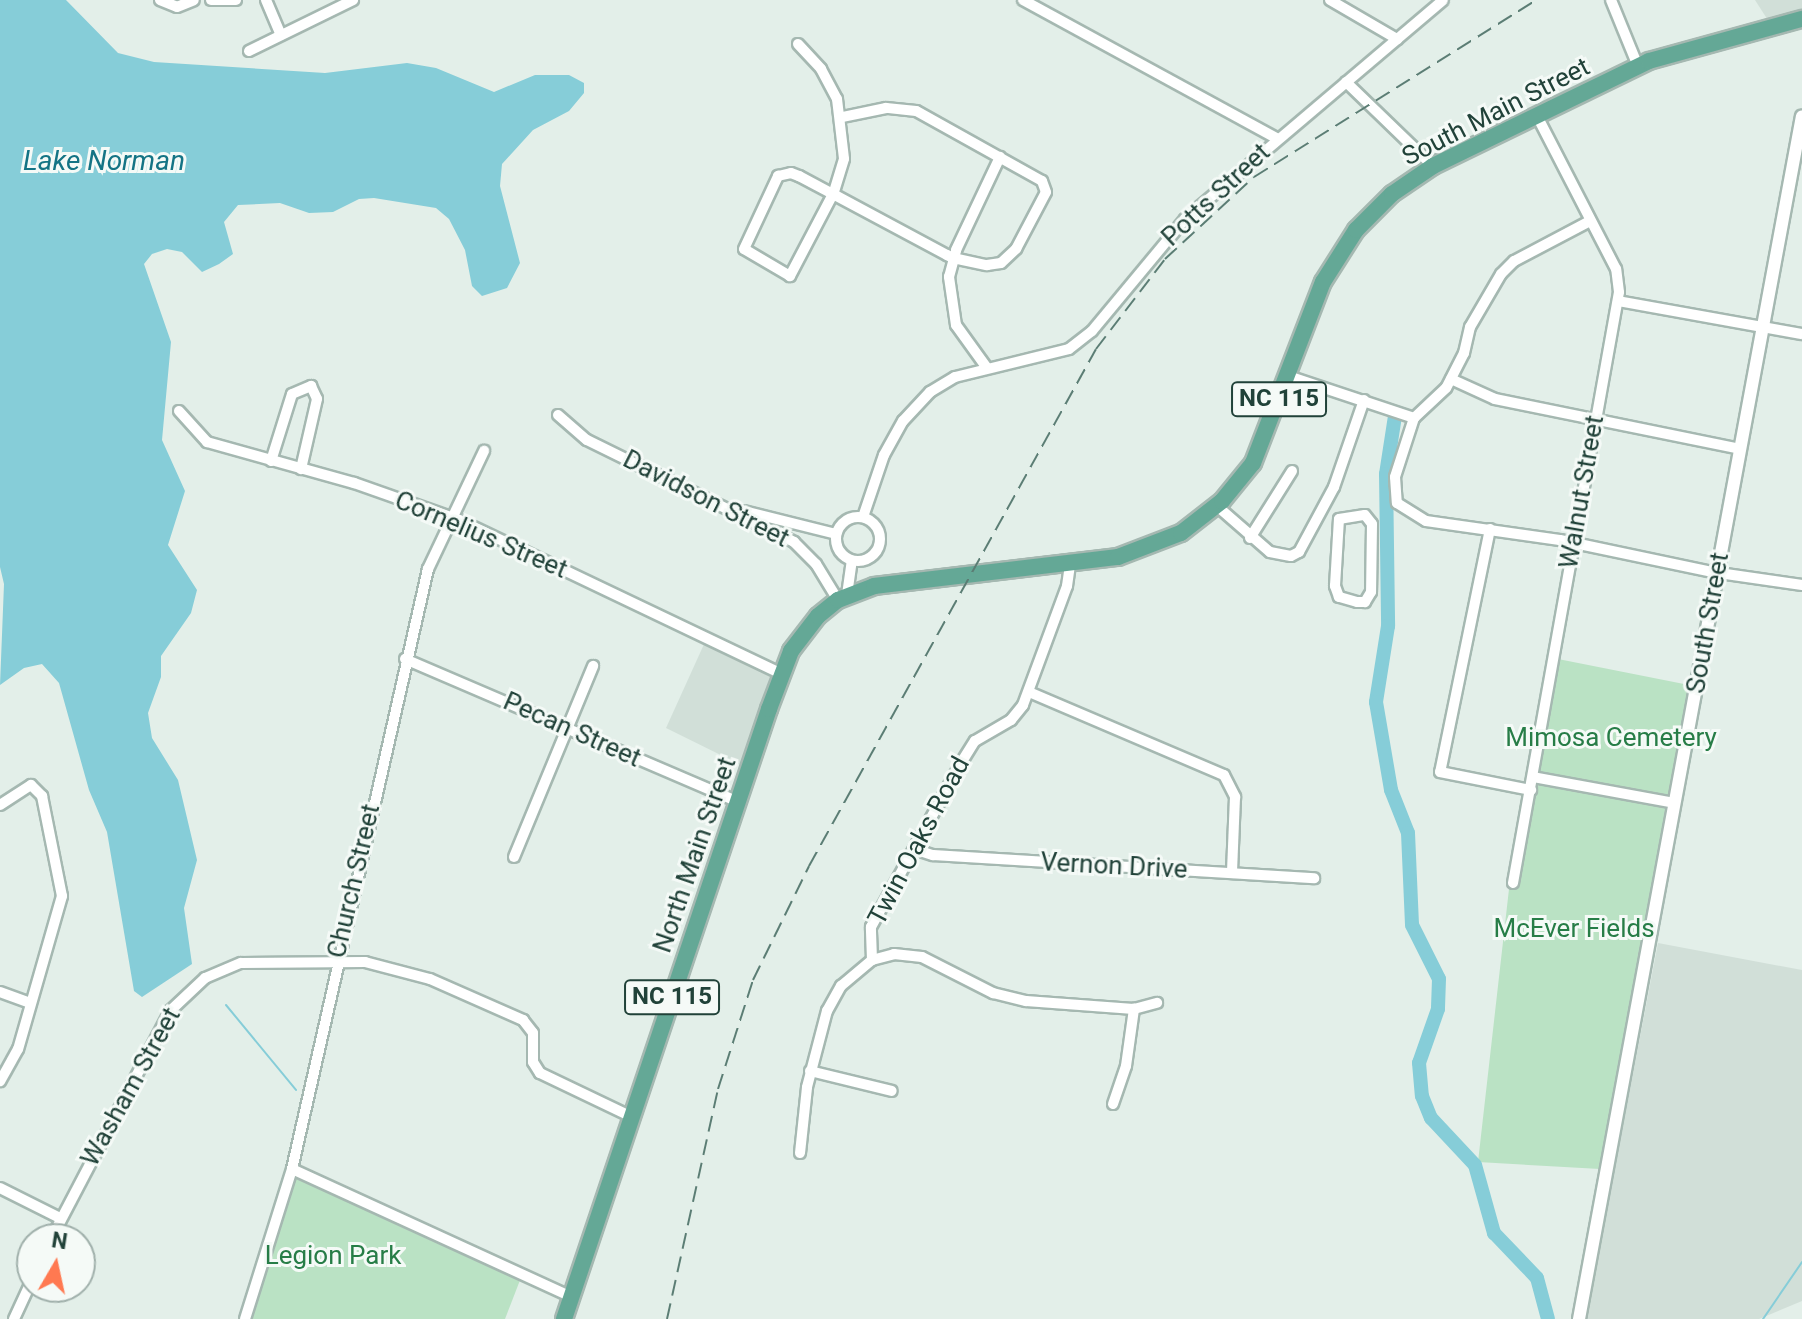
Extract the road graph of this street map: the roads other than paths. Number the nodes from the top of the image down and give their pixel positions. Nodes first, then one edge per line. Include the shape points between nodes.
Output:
1 (160, 0) edge
2 (194, 0) edge
3 (211, 0) edge
4 (236, 0) edge
5 (266, 0) edge
6 (353, 0) edge
7 (1023, 0) edge
8 (1330, 0) edge
9 (1443, 0) edge
10 (1611, 0) edge
11 (1046, 5) edge
12 (1802, 19) edge
13 (281, 35) junction
14 (1397, 39) junction
15 (798, 44) dead end
16 (249, 51) dead end
17 (1638, 66) junction
18 (1346, 82) junction
19 (1537, 116) junction
20 (1802, 116) edge
21 (842, 117) junction
22 (1276, 138) junction
23 (1000, 157) junction
24 (1433, 166) junction
25 (833, 194) junction
26 (1590, 221) junction
27 (953, 258) junction
28 (1618, 301) junction
29 (1762, 328) junction
30 (1802, 334) edge
31 (987, 368) junction
32 (1288, 376) junction
33 (1451, 379) junction
34 (1364, 400) junction
35 (179, 411) dead end
36 (558, 415) dead end
37 (1414, 418) junction
38 (1595, 423) junction
39 (1740, 449) junction
40 (484, 451) dead end
41 (271, 461) junction
42 (301, 469) junction
43 (1292, 471) dead end
44 (723, 506) junction
45 (1217, 506) junction
46 (1322, 511) junction
47 (863, 517) junction
48 (452, 518) junction
49 (1339, 519) junction
50 (1490, 529) junction
51 (836, 534) junction
52 (1250, 538) junction
53 (1573, 543) junction
54 (852, 561) junction
55 (1070, 564) junction
56 (1717, 573) junction
57 (1802, 585) edge
58 (843, 598) junction
59 (405, 659) junction
60 (593, 666) dead end
61 (782, 674) junction
62 (1029, 692) junction
63 (567, 728) junction
64 (1533, 777) junction
65 (1531, 790) junction
66 (738, 802) junction
67 (1675, 803) junction
68 (0, 805) edge
69 (914, 849) junction
70 (514, 857) dead end
71 (1232, 873) junction
72 (1314, 878) dead end
73 (1513, 883) dead end
74 (336, 960) junction
75 (872, 960) junction
76 (0, 992) edge
77 (28, 1002) junction
78 (1157, 1003) dead end
79 (1134, 1009) junction
80 (810, 1071) junction
81 (0, 1081) edge
82 (892, 1091) dead end
83 (1113, 1104) dead end
84 (632, 1117) junction
85 (800, 1153) dead end
86 (292, 1169) junction
87 (0, 1188) edge
88 (60, 1218) junction
89 (58, 1223) edge
90 (571, 1297) junction
91 (245, 1319) edge
92 (564, 1319) edge
93 (1579, 1319) edge

1 - 2 street via 177,7
3 - 4 street
5 - 13 street
6 - 13 street
7 - 11 street
8 - 14 street
9 - 14 street, Potts Street
10 - 17 street
11 - 22 street
12 - 17 main road, South Main Street / NC 115 via 1685,48
13 - 16 street
14 - 18 street, Potts Street
15 - 21 street via 827,78
17 - 19 main road, South Main Street / NC 115
18 - 22 street, Potts Street
18 - 24 street
19 - 24 main road, South Main Street / NC 115
19 - 26 street, Walnut Street
20 - 29 street, South Street
21 - 23 street via 910,109
21 - 25 street via 844,159
22 - 31 street, Potts Street via 1169,236 1080,340 1037,359
23 - 27 street
23 - 27 street via 1042,181 1046,192 1016,249 1001,263
24 - 32 main road, South Main Street / NC 115 via 1392,194 1349,240 1323,282
25 - 25 street via 791,173 778,176 744,249 790,276
25 - 27 street
26 - 28 street, Walnut Street via 1616,269
26 - 33 street via 1509,265 1474,319
27 - 31 street via 953,316 967,346
28 - 29 street
28 - 38 street, Walnut Street
29 - 30 street
29 - 39 street, South Street
31 - 47 street, Potts Street via 930,392 903,421 884,455
32 - 34 street
32 - 45 main road, South Main Street / NC 115 via 1253,463
33 - 37 street
33 - 38 street via 1495,399
34 - 37 street
34 - 46 street
35 - 41 street, Cornelius Street via 207,442
36 - 44 street, Davidson Street via 587,440
37 - 50 street via 1395,477 1397,503 1426,521
38 - 39 street
38 - 53 street, Walnut Street
39 - 56 street, South Street
40 - 48 street, Church Street
41 - 42 street, Cornelius Street
41 - 42 street via 292,394 311,386 317,399
42 - 48 street, Cornelius Street
43 - 52 street
44 - 51 street
44 - 58 street, Davidson Street via 805,551
45 - 52 street
45 - 55 main road, South Main Street / NC 115 via 1150,547
46 - 49 street
46 - 52 street via 1299,552 1291,556 1270,552
47 - 51 street via 846,520
47 - 54 street via 877,527 880,545 870,559
48 - 59 street, Church Street via 428,569
48 - 61 street, Cornelius Street
49 - 49 street via 1365,515 1372,524 1371,592 1365,602 1339,597 1335,586
50 - 53 street
50 - 65 street via 1440,772
51 - 54 street via 837,547
53 - 56 street
53 - 64 street, Walnut Street
54 - 58 street
55 - 58 main road, South Main Street / NC 115 via 926,579
55 - 62 street, Twin Oaks Road
56 - 57 street
56 - 67 street, South Street
58 - 61 main road, North Main Street / NC 115 via 800,636
59 - 63 street, Pecan Street
59 - 74 street, Church Street
60 - 63 street
61 - 66 main road, North Main Street / NC 115
62 - 69 street, Twin Oaks Road via 1016,716 971,746
62 - 71 street via 1224,775 1235,797
63 - 66 street, Pecan Street
63 - 70 street
64 - 65 street, Walnut Street
64 - 67 street
65 - 73 street, Walnut Street
66 - 84 main road, North Main Street / NC 115
67 - 93 street, South Street
68 - 77 street via 31,785 42,796 62,896 54,938
69 - 71 street, Vernon Drive via 933,855
69 - 75 street, Twin Oaks Road via 871,927
71 - 72 street, Vernon Drive
74 - 84 street, Washam Street via 412,973 523,1020 533,1033 533,1062 540,1073
74 - 86 street, Church Street
74 - 88 street, Washam Street via 241,963 214,973 186,993 146,1051
75 - 79 street via 909,954 1009,998
75 - 80 street via 855,970 833,1000
76 - 77 street
77 - 81 street via 18,1049
78 - 79 street
79 - 83 street via 1128,1056
80 - 82 street
80 - 85 street
84 - 90 main road, North Main Street / NC 115
86 - 90 street
86 - 91 street, Church Street
87 - 88 street
88 - 89 street, Washam Street
90 - 92 main road, North Main Street / NC 115

